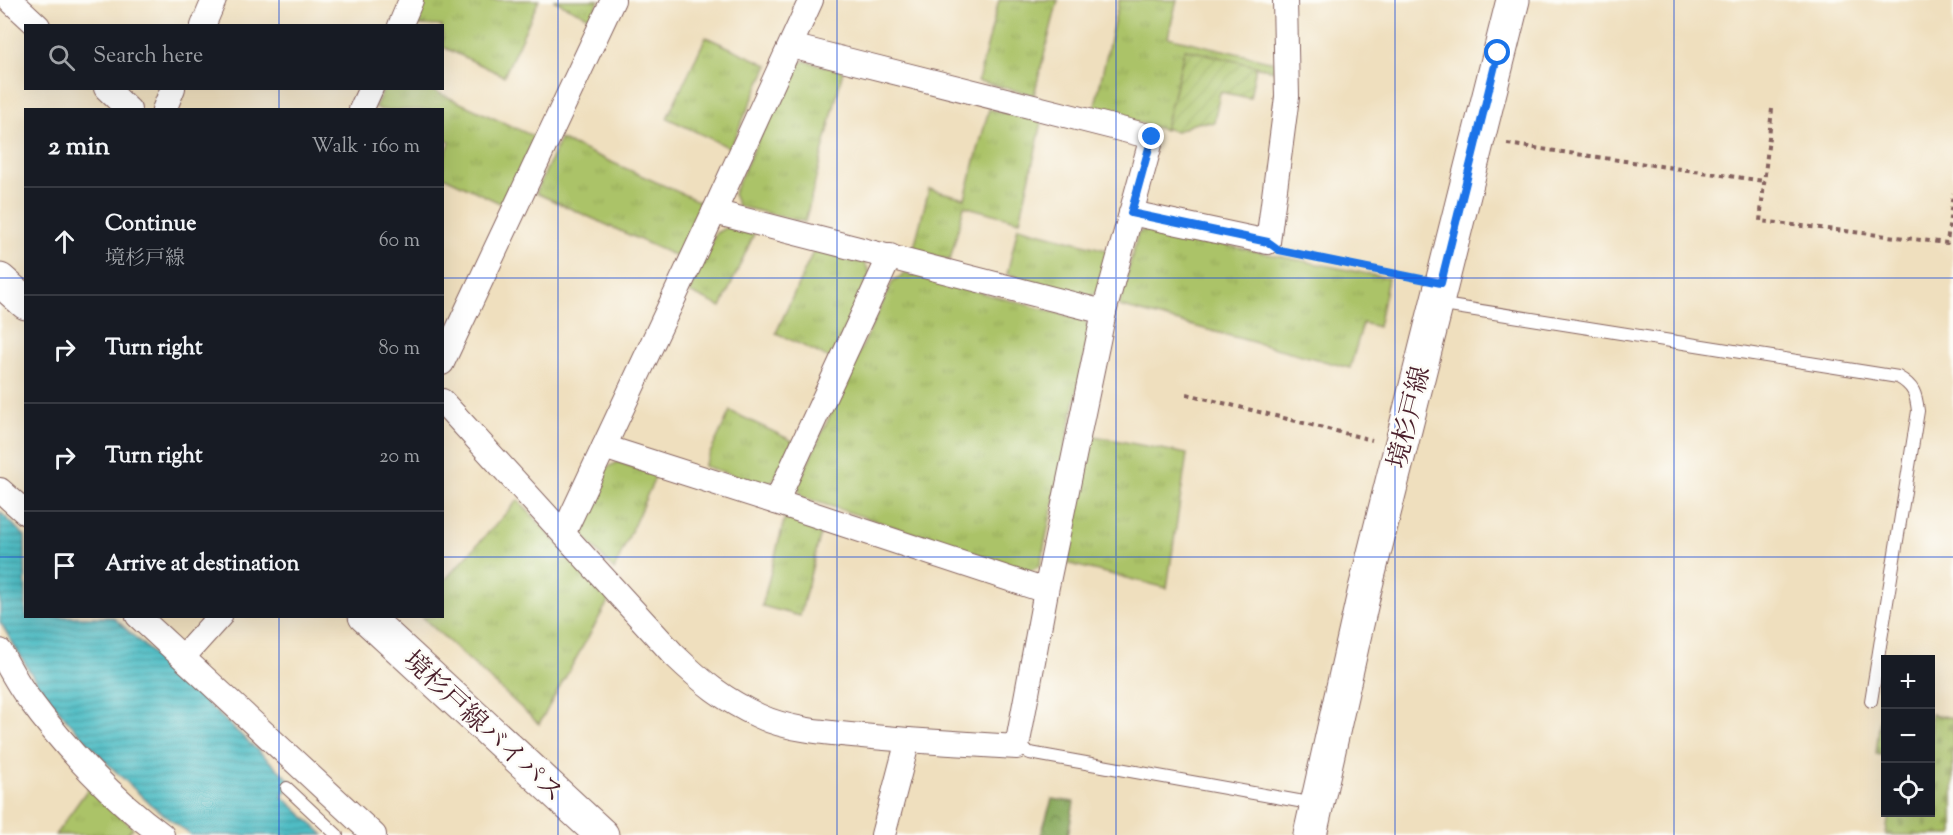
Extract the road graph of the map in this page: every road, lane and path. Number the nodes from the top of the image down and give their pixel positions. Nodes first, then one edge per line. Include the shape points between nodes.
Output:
1 (10, 0) edge
2 (214, 0) edge
3 (411, 0) edge
4 (614, 0) edge
5 (812, 0) edge
6 (1285, 0) edge
7 (1513, 0) edge
8 (36, 24) edge
9 (204, 24) edge
10 (401, 24) edge
11 (791, 45) junction
12 (108, 90) edge
13 (172, 90) edge
14 (370, 90) edge
15 (127, 108) edge
16 (165, 108) edge
17 (362, 108) edge
18 (1772, 109) dead end
19 (1504, 144) dead end
20 (1764, 181) junction
21 (1953, 193) edge
22 (714, 212) junction
23 (1131, 213) junction
24 (1268, 242) junction
25 (890, 256) junction
26 (0, 280) edge
27 (1438, 293) junction
28 (24, 301) edge
29 (1104, 312) junction
30 (444, 359) edge
31 (1187, 394) dead end
32 (444, 403) edge
33 (1374, 441) dead end
34 (604, 447) junction
35 (0, 490) edge
36 (776, 502) junction
37 (24, 511) edge
38 (564, 532) junction
39 (1046, 591) junction
40 (140, 618) edge
41 (218, 618) edge
42 (367, 618) edge
43 (0, 651) edge
44 (183, 657) junction
45 (1871, 701) dead end
46 (908, 740) junction
47 (1017, 747) junction
48 (287, 788) dead end
49 (1313, 820) edge
50 (162, 835) edge
51 (337, 835) edge
52 (374, 835) edge
53 (602, 835) edge
54 (883, 835) edge

1 - 8 street
2 - 9 street
3 - 10 street
4 - 30 street
5 - 11 street
6 - 24 street via 1287,97
7 - 27 main road, 境杉戸線
11 - 22 street
11 - 23 street via 1152,137
12 - 15 street
13 - 16 street
14 - 17 street
18 - 20 path
19 - 20 path
20 - 21 path via 1760,221 1947,243
22 - 25 street
22 - 34 street
23 - 24 street
23 - 29 street
24 - 27 path via 1279,250
25 - 29 street
25 - 36 street
26 - 28 main road
27 - 45 lane via 1898,377 1908,382 1916,394 1918,411
27 - 49 main road, 境杉戸線
29 - 39 street
31 - 33 path
32 - 38 street
34 - 36 street
34 - 38 street
35 - 37 street
36 - 39 street
38 - 46 street via 674,655 705,685 733,702 761,717 795,727
39 - 47 street
40 - 44 street
41 - 44 street
42 - 53 main road, 境杉戸線バイパス
43 - 50 street via 27,698 62,741 135,815
44 - 52 street
46 - 47 street
46 - 54 street
47 - 49 lane
48 - 51 lane

